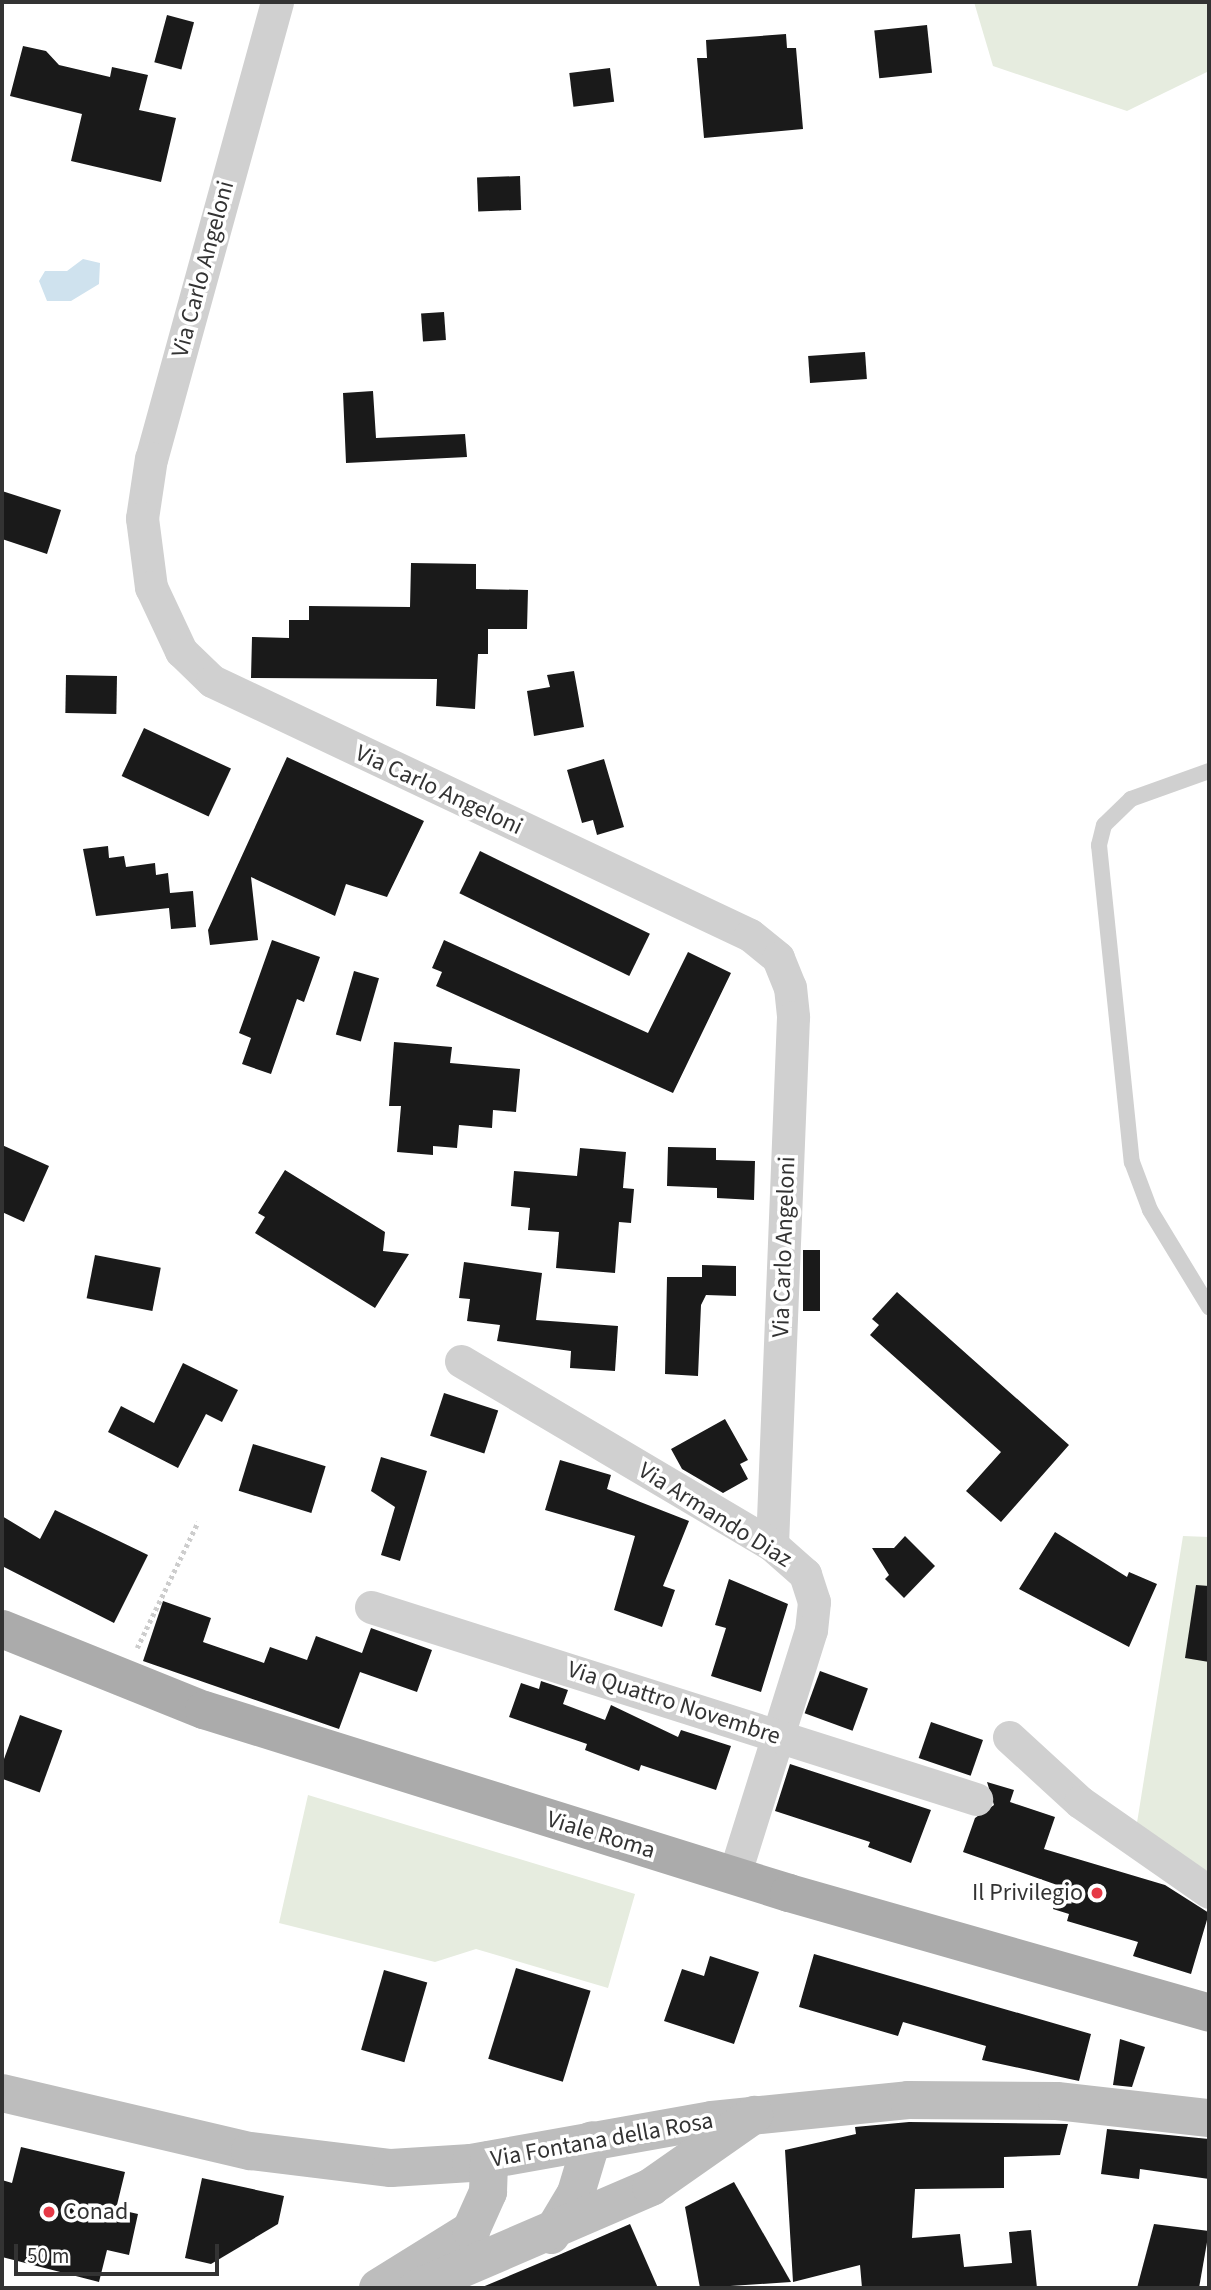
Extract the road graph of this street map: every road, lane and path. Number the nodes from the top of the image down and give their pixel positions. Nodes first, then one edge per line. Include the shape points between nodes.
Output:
1 (277, 2) edge
2 (1209, 771) edge
3 (1209, 1307) edge
4 (461, 1360) dead end
5 (198, 1521) dead end
6 (772, 1545) junction
7 (371, 1607) dead end
8 (2, 1629) edge
9 (121, 1681) junction
10 (781, 1737) junction
11 (1009, 1737) dead end
12 (976, 1799) dead end
13 (734, 1876) junction
14 (1209, 1892) edge
15 (1209, 2012) edge
16 (2, 2093) edge
17 (754, 2115) junction
18 (1209, 2118) edge
19 (592, 2140) junction
20 (489, 2160) junction
21 (551, 2235) junction
22 (378, 2288) edge
23 (417, 2288) edge

1 - 6 street, Via Carlo Angeloni via 151,458 142,533 151,587 181,651 212,681 750,935 778,958 793,1017
2 - 3 lane via 1122,806 1100,834 1099,857 1132,1162 1150,1210
4 - 6 street, Via Armando Diaz
5 - 9 path
6 - 10 street, Via Armando Diaz via 800,1569 814,1602
7 - 10 street, Via Quattro Novembre
8 - 9 main road, Viale Roma
9 - 13 main road, Viale Roma
10 - 12 street, Via Quattro Novembre
10 - 13 street, Via Armando Diaz
11 - 14 street via 1074,1797
13 - 15 main road, Viale Roma
16 - 20 main road, Via Fontana della Rosa via 300,2160 391,2168
17 - 18 main road, Via Fontana della Rosa via 970,2098
17 - 19 main road, Via Fontana della Rosa
17 - 21 main road via 681,2171
19 - 20 main road, Via Fontana della Rosa
19 - 21 main road via 576,2193
20 - 22 main road via 488,2192 471,2230
21 - 23 main road

